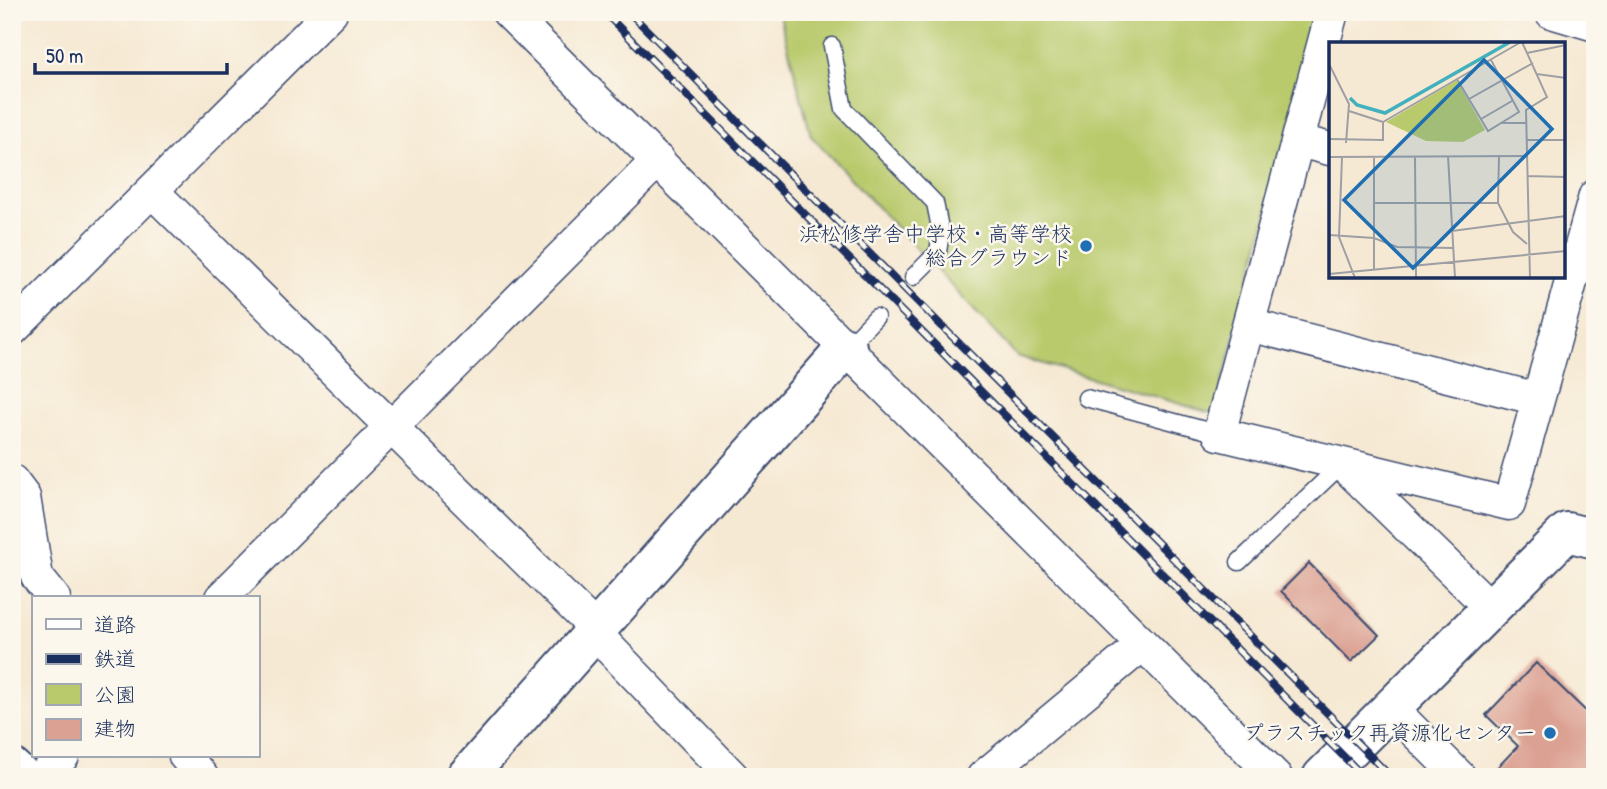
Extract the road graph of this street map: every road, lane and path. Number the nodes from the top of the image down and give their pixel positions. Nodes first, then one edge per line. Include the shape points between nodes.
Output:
1 (331, 12) edge
2 (508, 12) edge
3 (1332, 12) edge
4 (1551, 12) edge
5 (1595, 25) edge
6 (832, 46) dead end
7 (1299, 141) junction
8 (1329, 148) edge
9 (658, 160) junction
10 (152, 191) junction
11 (1585, 210) edge
12 (913, 276) dead end
13 (876, 317) dead end
14 (1249, 324) junction
15 (12, 330) edge
16 (847, 347) junction
17 (1086, 398) dead end
18 (1538, 399) junction
19 (391, 428) junction
20 (1219, 434) junction
21 (1342, 464) junction
22 (12, 481) edge
23 (1595, 539) edge
24 (1239, 562) dead end
25 (52, 596) edge
26 (223, 596) edge
27 (1492, 608) junction
28 (593, 631) junction
29 (1142, 645) junction
30 (1392, 709) junction
31 (61, 758) edge
32 (187, 758) edge
33 (12, 768) edge
34 (22, 777) edge
35 (42, 777) edge
36 (202, 777) edge
37 (466, 777) edge
38 (733, 777) edge
39 (983, 777) edge
40 (1276, 777) edge
41 (1322, 777) edge
42 (1460, 777) edge

1 - 10 street
2 - 9 street
3 - 7 street
4 - 5 street
6 - 12 lane via 844,109 935,203 941,233 937,252
7 - 8 street
7 - 14 street
9 - 16 street
9 - 19 street
10 - 15 street
10 - 19 street
11 - 18 street
13 - 16 lane
14 - 18 street
14 - 20 street
16 - 28 street
16 - 29 street
17 - 20 lane
18 - 21 street via 1509,505
19 - 26 street
19 - 28 street via 586,619
20 - 21 street
21 - 24 lane
21 - 27 street
22 - 25 street via 24,497 37,577
23 - 27 street via 1567,532
27 - 30 street
28 - 37 street
28 - 38 street
29 - 39 street
29 - 40 street
30 - 41 street
30 - 42 street
31 - 35 street
32 - 36 street
33 - 34 street

